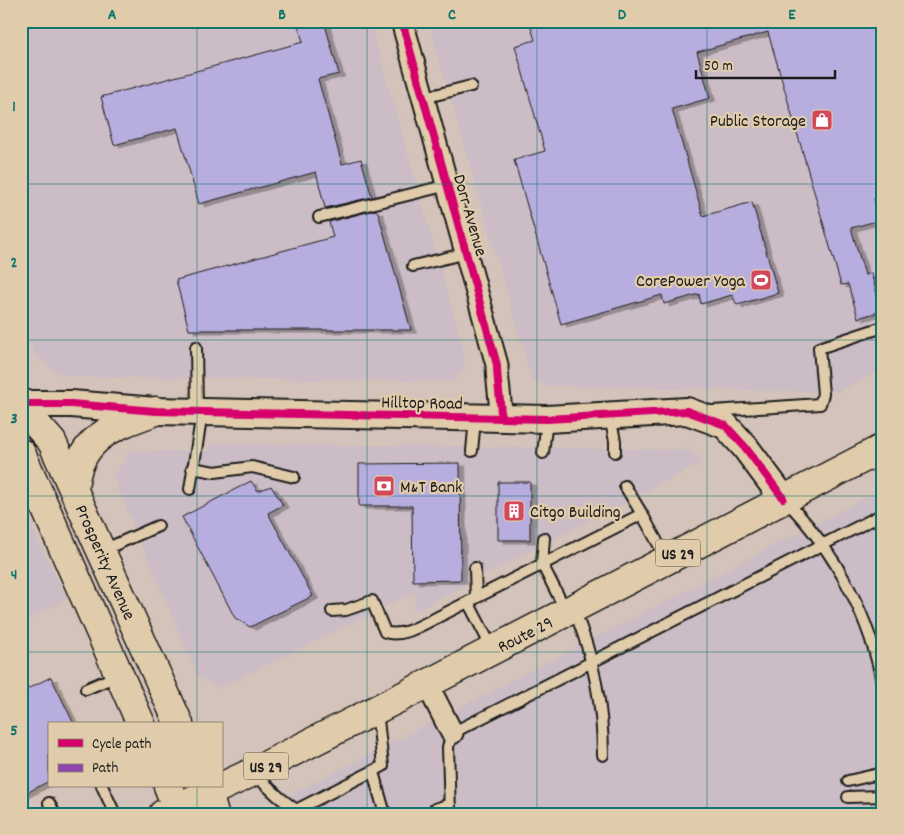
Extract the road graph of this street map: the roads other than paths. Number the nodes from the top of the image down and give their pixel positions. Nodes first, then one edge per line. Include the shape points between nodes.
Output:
1 (402, 21) edge
2 (472, 86) dead end
3 (423, 98) junction
4 (448, 185) junction
5 (319, 217) dead end
6 (467, 253) junction
7 (413, 266) dead end
8 (883, 327) edge
9 (196, 347) dead end
10 (21, 405) edge
11 (156, 411) junction
12 (687, 411) junction
13 (199, 412) junction
14 (610, 416) junction
15 (488, 418) junction
16 (547, 419) junction
17 (882, 449) edge
18 (472, 451) dead end
19 (615, 452) dead end
20 (21, 453) edge
21 (543, 454) dead end
22 (192, 468) junction
23 (294, 477) dead end
24 (625, 486) dead end
25 (190, 489) dead end
26 (74, 490) junction
27 (783, 498) junction
28 (642, 514) junction
29 (883, 514) edge
30 (158, 526) dead end
31 (544, 538) dead end
32 (824, 545) junction
33 (101, 551) junction
34 (666, 559) junction
35 (542, 564) junction
36 (475, 568) dead end
37 (472, 600) junction
38 (570, 610) junction
39 (332, 611) dead end
40 (493, 650) junction
41 (590, 663) junction
42 (120, 674) junction
43 (426, 684) junction
44 (86, 689) dead end
45 (883, 689) edge
46 (376, 709) junction
47 (140, 722) edge
48 (178, 722) edge
49 (452, 733) junction
50 (603, 755) dead end
51 (253, 772) junction
52 (373, 772) junction
53 (883, 773) edge
54 (848, 782) dead end
55 (103, 788) edge
56 (883, 796) edge
57 (848, 797) dead end
58 (210, 798) edge
59 (49, 803) dead end
60 (172, 805) edge
61 (450, 809) edge
62 (296, 812) edge
63 (55, 814) edge
64 (115, 814) edge
65 (384, 814) edge
66 (432, 814) edge

1 - 3 street, Dorr Avenue
2 - 3 lane
3 - 4 street, Dorr Avenue
4 - 5 lane
4 - 6 street, Dorr Avenue
6 - 7 lane
6 - 15 street, Dorr Avenue via 498,365 497,382 502,395
8 - 12 lane via 819,348 823,394 820,404 733,412
9 - 13 lane
10 - 11 street, Hilltop Road via 72,404
10 - 26 main road, Prosperity Avenue via 52,442
11 - 13 street, Hilltop Road
11 - 26 main road via 111,429 89,445 78,464
12 - 14 street, Hilltop Road
12 - 27 street, Hilltop Road via 725,424
13 - 15 street, Hilltop Road
13 - 22 lane via 196,458
14 - 16 street, Hilltop Road
14 - 19 lane
15 - 16 street, Hilltop Road
15 - 18 lane
16 - 21 lane
17 - 27 main road, Route 29 / US 29
20 - 42 main road, Prosperity Avenue
22 - 23 lane via 214,472 252,467
22 - 25 lane
24 - 28 lane
26 - 33 main road, Prosperity Avenue
27 - 32 lane
27 - 34 main road, Route 29 / US 29
28 - 34 lane
28 - 35 lane
29 - 32 lane
30 - 33 lane
31 - 35 lane
32 - 41 lane
32 - 45 lane via 864,622 878,659
33 - 48 main road, Prosperity Avenue
34 - 38 main road, Route 29 / US 29
35 - 37 lane
35 - 38 lane
36 - 37 lane
37 - 39 lane via 394,635 385,632 372,601
37 - 40 lane
38 - 40 main road, Route 29 / US 29
38 - 41 lane via 586,638
40 - 43 main road, Route 29 / US 29
41 - 49 lane
41 - 50 lane via 600,707
42 - 44 lane
42 - 47 main road, Prosperity Avenue
43 - 46 main road, Route 29 / US 29
43 - 49 street
46 - 51 main road, Route 29 / US 29
46 - 52 lane via 384,766
49 - 61 lane via 448,747
51 - 58 main road, Route 29 / US 29
51 - 62 lane
52 - 62 lane
52 - 65 lane
53 - 54 lane
55 - 64 lane
56 - 57 lane
58 - 60 main road, Route 29 / US 29
59 - 63 lane
61 - 66 lane via 435,809

